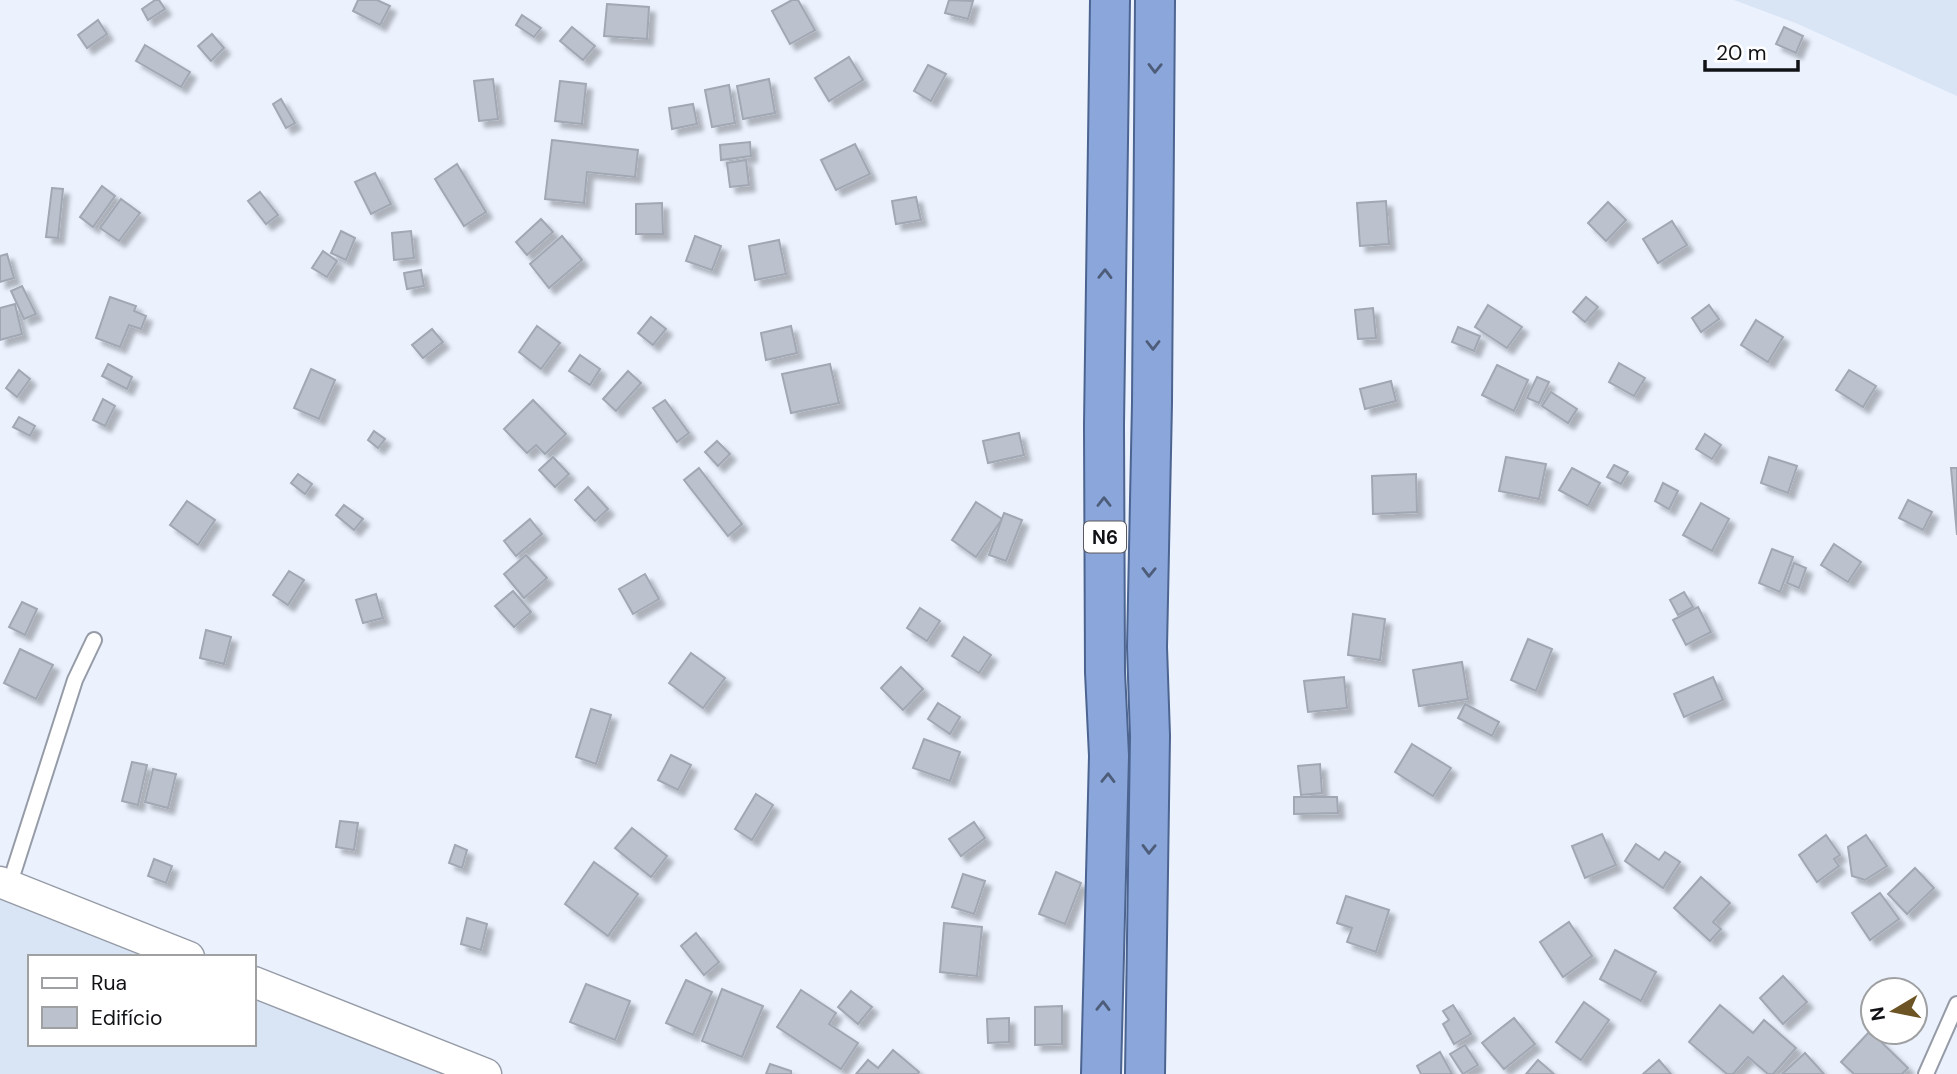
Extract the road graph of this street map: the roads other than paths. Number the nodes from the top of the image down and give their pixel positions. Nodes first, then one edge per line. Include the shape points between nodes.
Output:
1 (1110, 0) edge
2 (1155, 0) edge
3 (94, 640) dead end
4 (4, 884) edge
5 (184, 955) edge
6 (256, 983) edge
7 (1957, 1004) edge
8 (486, 1074) edge
9 (1101, 1074) edge
10 (1145, 1074) edge
11 (1926, 1074) edge

9 -> 1 highway, N6 via 1109,756 1104,425
2 -> 10 highway, N6
3 - 4 lane via 75,680
4 - 5 street
6 - 8 street
7 - 11 lane

